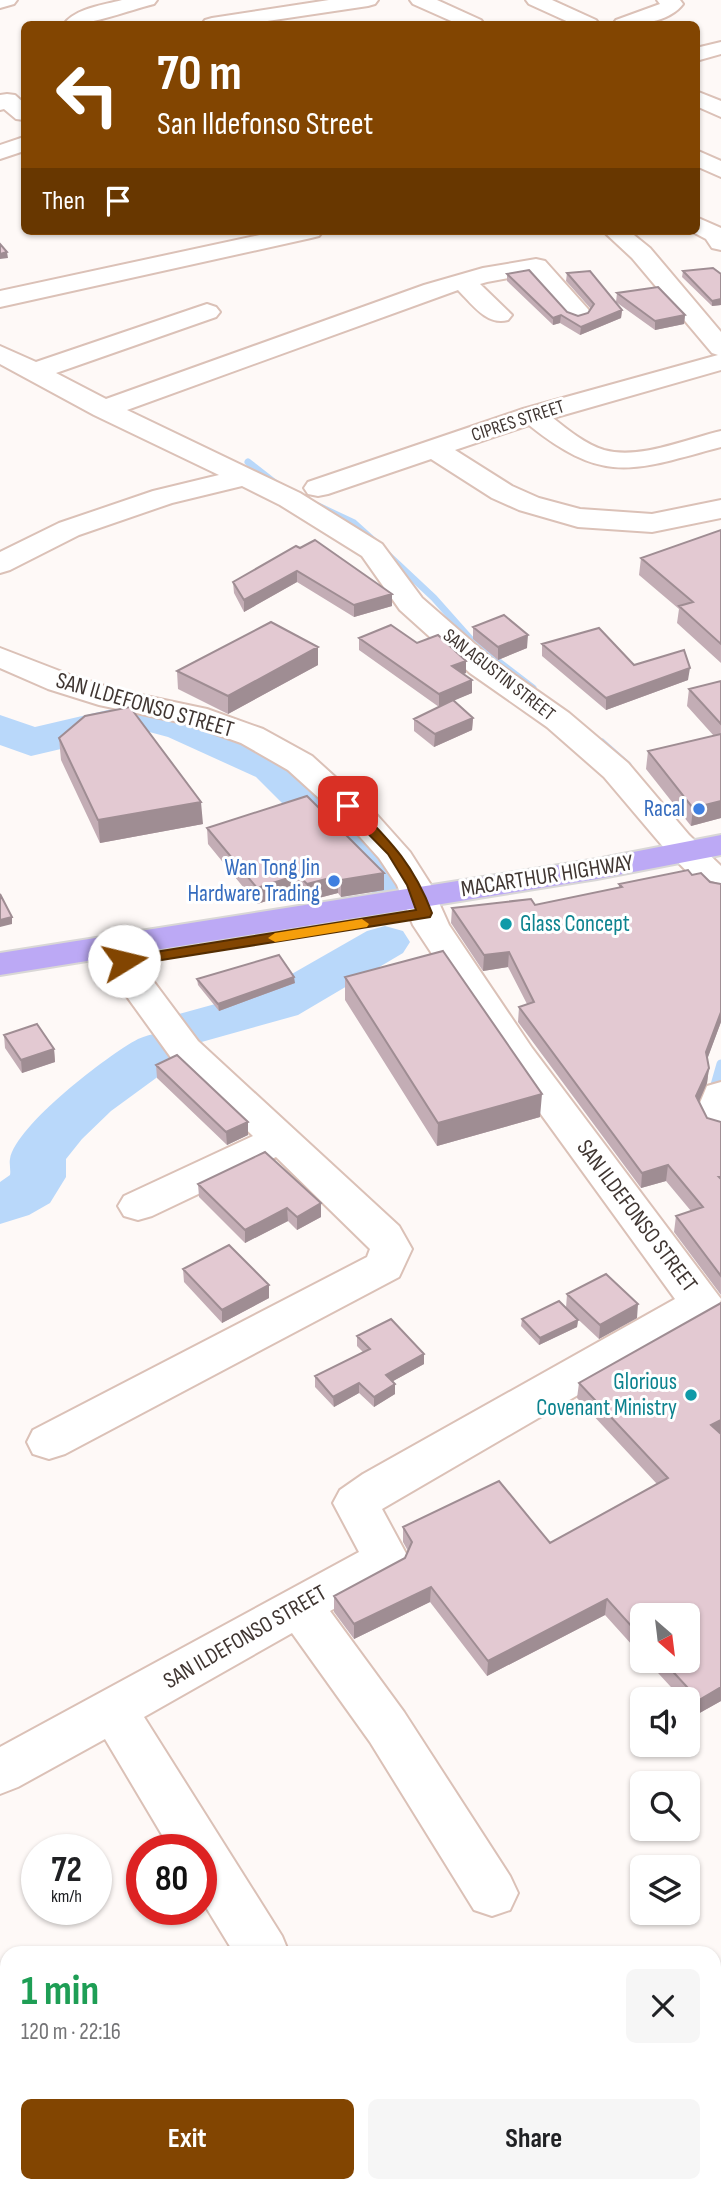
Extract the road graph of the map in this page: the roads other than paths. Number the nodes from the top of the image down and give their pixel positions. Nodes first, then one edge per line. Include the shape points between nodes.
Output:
1 (7, 0) edge
2 (147, 0) edge
3 (368, 0) edge
4 (420, 0) edge
5 (536, 0) edge
6 (667, 0) edge
7 (0, 2) edge
8 (290, 12) edge
9 (75, 16) edge
10 (232, 21) edge
11 (467, 21) edge
12 (582, 21) edge
13 (632, 21) edge
14 (721, 48) edge
15 (700, 54) edge
16 (700, 99) edge
17 (0, 103) edge
18 (721, 110) edge
19 (21, 112) edge
20 (21, 145) edge
21 (701, 146) edge
22 (0, 152) edge
23 (721, 170) edge
24 (293, 235) edge
25 (620, 235) edge
26 (462, 281) junction
27 (0, 299) edge
28 (208, 312) dead end
29 (578, 313) edge
30 (499, 315) dead end
31 (721, 348) edge
32 (0, 354) edge
33 (721, 362) edge
34 (36, 371) junction
35 (104, 409) junction
36 (533, 415) junction
37 (721, 439) edge
38 (434, 449) junction
39 (246, 477) junction
40 (318, 488) dead end
41 (721, 509) edge
42 (6, 555) edge
43 (0, 657) edge
44 (711, 863) edge
45 (422, 905) junction
46 (122, 953) junction
47 (0, 964) edge
48 (0, 981) edge
49 (721, 1095) edge
50 (721, 1123) edge
51 (280, 1139) junction
52 (138, 1206) dead end
53 (712, 1314) edge
54 (50, 1442) dead end
55 (299, 1605) junction
56 (115, 1712) junction
57 (0, 1772) edge
58 (190, 1834) edge
59 (217, 1879) edge
60 (492, 1893) dead end
61 (259, 1946) edge

1 - 7 street
2 - 9 street
3 - 8 street
4 - 11 street
5 - 12 street
6 - 13 street via 673,5
8 - 10 street
14 - 15 street
16 - 18 street
17 - 19 street via 7,100
20 - 22 street
21 - 23 street
24 - 27 street
25 - 31 street via 641,253
26 - 29 street via 536,267
26 - 30 street
26 - 35 street
28 - 34 street
32 - 34 street, SAN AGUSTIN STREET
33 - 36 street, CIPRES STREET
34 - 35 street, SAN AGUSTIN STREET
35 - 39 street, SAN AGUSTIN STREET
36 - 37 street via 575,447 602,458 628,460
36 - 38 street, CIPRES STREET
38 - 40 street, CIPRES STREET
38 - 41 street via 502,492 578,518 652,523
39 - 42 street via 141,505
39 - 44 street, SAN AGUSTIN STREET via 312,510 372,550 411,604 481,666 558,720 616,770
43 - 45 street, SAN ILDEFONSO STREET via 110,698 196,716 253,736 300,763 393,852
44 - 45 highway, MACARTHUR HIGHWAY
45 - 46 highway, MACARTHUR HIGHWAY
45 - 53 street, SAN ILDEFONSO STREET via 519,1057 674,1270
46 - 47 highway, MACARTHUR HIGHWAY
46 - 48 highway, MACARTHUR HIGHWAY
46 - 51 street via 130,976 185,1050
49 - 50 street via 716,1110
51 - 52 street
51 - 54 street via 385,1236 391,1249 384,1266
53 - 55 street, SAN ILDEFONSO STREET via 356,1503 386,1559
55 - 56 street, SAN ILDEFONSO STREET
55 - 60 street via 387,1727
56 - 57 street, SAN ILDEFONSO STREET
56 - 58 street
59 - 61 street

